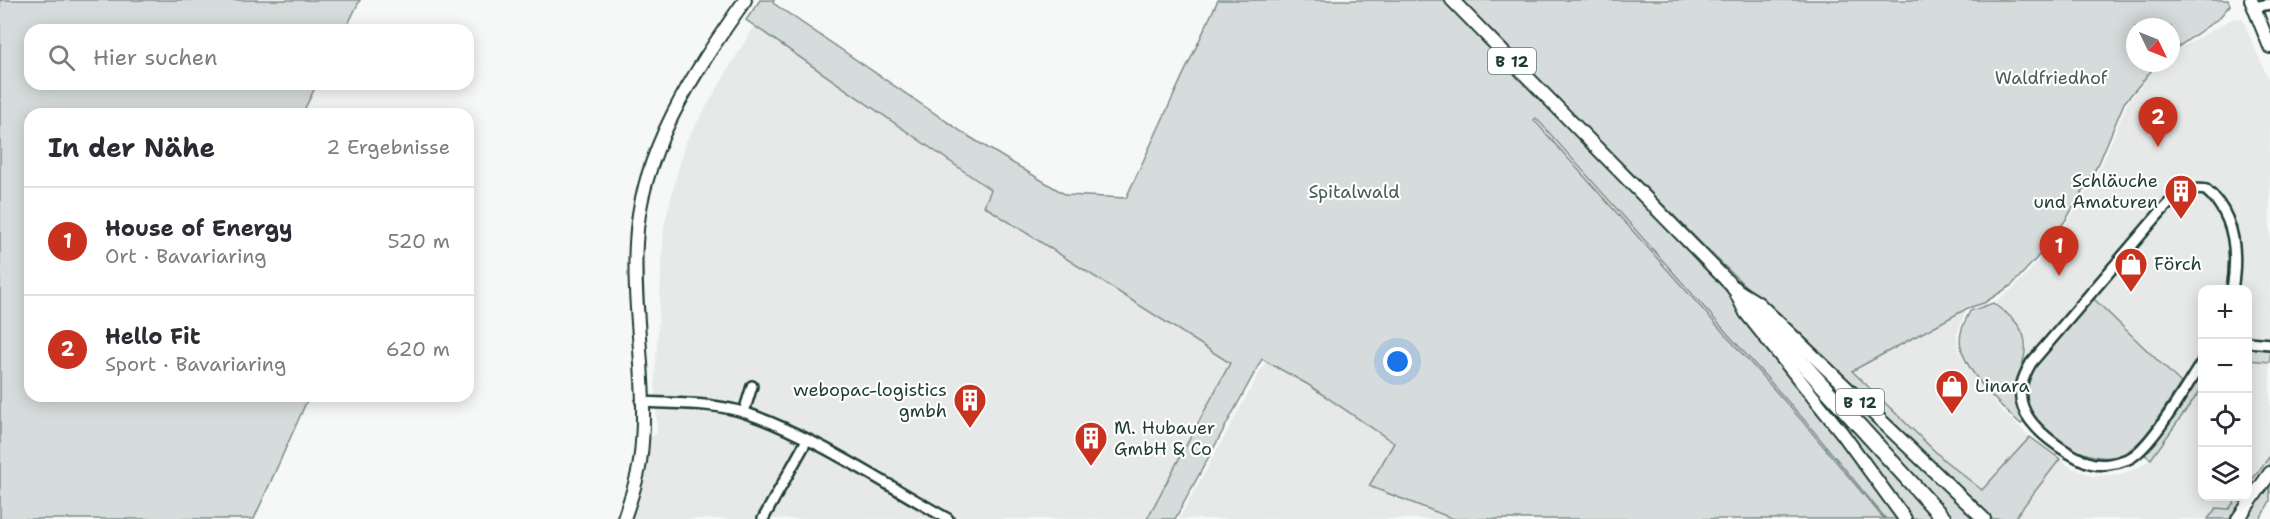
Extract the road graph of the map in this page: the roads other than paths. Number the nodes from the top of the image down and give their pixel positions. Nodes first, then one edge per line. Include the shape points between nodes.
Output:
1 (745, 0) edge
2 (1452, 0) edge
3 (2252, 4) edge
4 (2270, 4) edge
5 (2265, 22) edge
6 (2270, 47) edge
7 (2232, 285) edge
8 (1734, 288) junction
9 (2252, 342) edge
10 (2270, 344) edge
11 (2198, 368) edge
12 (752, 386) dead end
13 (641, 402) junction
14 (744, 412) junction
15 (807, 440) junction
16 (2270, 473) edge
17 (624, 519) edge
18 (763, 519) edge
19 (948, 519) edge
20 (1905, 519) edge
21 (1944, 519) edge
22 (1984, 519) edge
23 (2238, 519) edge

1 - 13 main road via 678,103 642,196 636,243
2 - 8 main road, B 12
3 - 4 street
3 - 5 main road
5 - 6 main road
7 - 11 street via 2235,249 2224,211 2206,190 2178,194 2031,363 2020,388 2022,405 2029,419 2073,454 2089,463 2119,462 2139,451
8 - 20 main road via 1746,313
8 - 21 highway, B 12
8 - 22 main road, B 12 via 1758,303
9 - 10 street
12 - 14 street
13 - 14 street
13 - 17 main road via 640,461
14 - 15 street
15 - 18 street
15 - 19 street
16 - 23 main road

